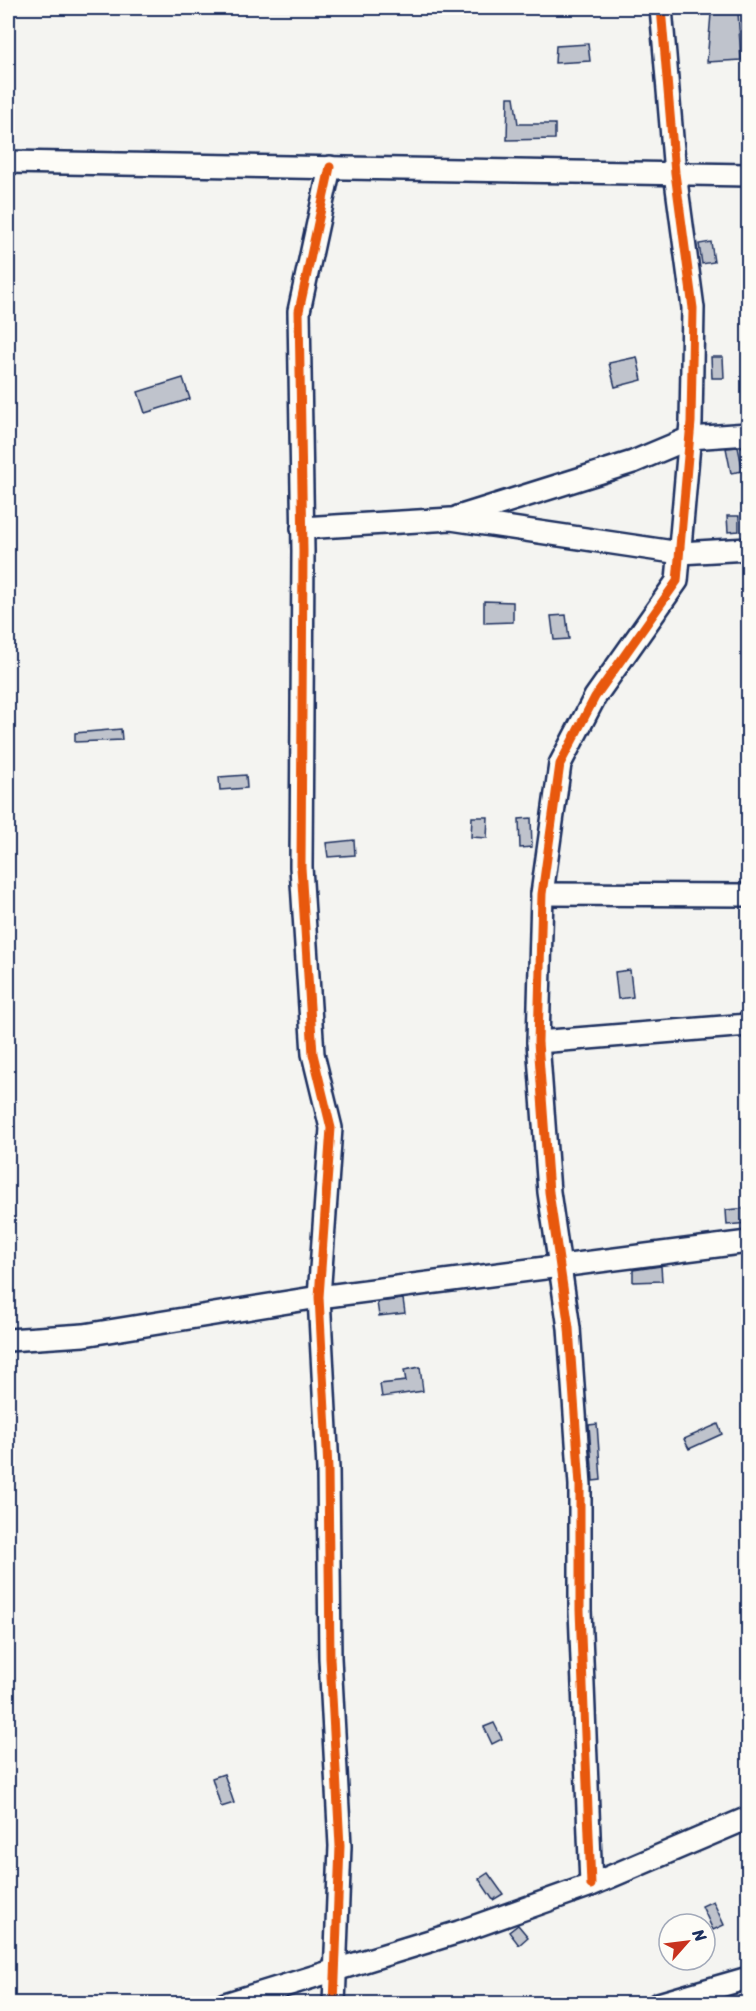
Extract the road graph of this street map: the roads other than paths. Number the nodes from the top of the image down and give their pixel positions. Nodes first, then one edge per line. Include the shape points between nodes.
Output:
1 (661, 8) edge
2 (8, 162) edge
3 (330, 167) junction
4 (675, 173) junction
5 (748, 175) edge
6 (748, 434) edge
7 (690, 438) junction
8 (452, 519) junction
9 (302, 528) junction
10 (748, 549) edge
11 (680, 553) junction
12 (542, 894) junction
13 (748, 895) edge
14 (748, 1025) edge
15 (538, 1042) junction
16 (748, 1242) edge
17 (560, 1268) junction
18 (319, 1297) junction
19 (8, 1340) edge
20 (748, 1818) edge
21 (591, 1885) junction
22 (333, 1971) junction
23 (748, 1978) edge
24 (225, 2004) edge
25 (334, 2004) edge
26 (658, 2004) edge

1 - 4 street
2 - 3 street
3 - 4 street
3 - 9 street via 299,311
4 - 5 street
4 - 7 street via 693,308
6 - 7 street
7 - 8 street via 633,462
7 - 11 street
8 - 9 street
8 - 11 street
9 - 18 street via 301,867 313,1054 331,1128
10 - 11 street
11 - 12 street via 677,581 595,697 560,764
12 - 13 street
12 - 15 street
14 - 15 street
15 - 17 street via 549,1192
16 - 17 street
17 - 18 street
17 - 21 street via 569,1328 580,1485 580,1610
18 - 19 street via 84,1335
18 - 22 street via 340,1845
20 - 21 street
21 - 22 street
22 - 24 street
22 - 25 street
23 - 26 street

